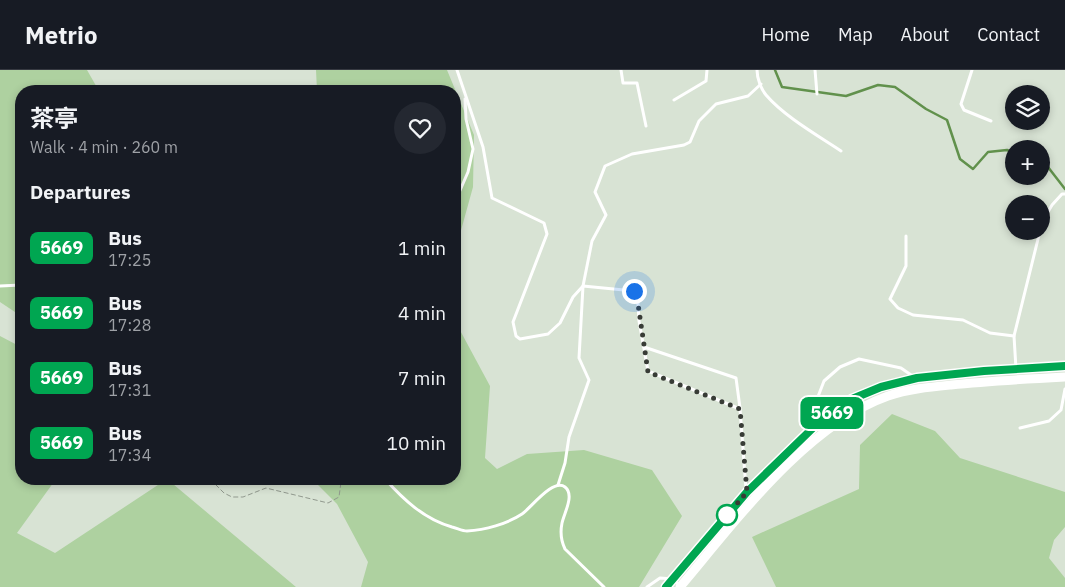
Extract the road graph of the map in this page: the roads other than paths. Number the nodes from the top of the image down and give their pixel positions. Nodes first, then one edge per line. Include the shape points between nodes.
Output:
1 (457, 70) edge
2 (621, 70) edge
3 (707, 70) edge
4 (757, 70) edge
5 (815, 70) edge
6 (972, 70) edge
7 (761, 84) junction
8 (817, 94) dead end
9 (465, 96) junction
10 (674, 100) dead end
11 (991, 121) dead end
12 (646, 126) dead end
13 (841, 151) dead end
14 (461, 188) edge
15 (1065, 194) edge
16 (1050, 208) edge
17 (906, 236) dead end
18 (1038, 240) edge
19 (15, 285) edge
20 (0, 286) edge
21 (583, 286) junction
22 (1014, 336) junction
23 (644, 347) junction
24 (1065, 366) edge
25 (1016, 369) junction
26 (1065, 377) edge
27 (917, 378) junction
28 (1018, 380) junction
29 (1065, 389) edge
30 (740, 409) junction
31 (818, 423) junction
32 (1020, 428) dead end
33 (824, 432) junction
34 (389, 485) edge
35 (558, 485) junction
36 (747, 492) junction
37 (754, 499) junction
38 (673, 578) junction
39 (604, 587) edge
40 (648, 587) edge
41 (666, 587) edge
42 (681, 587) edge

1 - 9 lane
2 - 12 lane via 624,83 636,83
3 - 10 lane via 706,81
4 - 7 lane
5 - 8 lane
6 - 11 lane via 961,104 964,110
7 - 13 lane via 765,94 784,111
7 - 21 lane via 748,96 716,104 699,121 690,142 632,154 605,166 595,192 606,215 592,242
9 - 14 lane via 473,149
9 - 21 lane via 483,147 492,198 544,223 547,234 513,322 516,336 520,339 548,334 560,323 573,297
15 - 16 lane
17 - 22 lane via 906,266 890,299 898,308 913,315 963,320 990,333
18 - 22 lane
19 - 20 lane
21 - 23 lane via 634,291
21 - 35 lane via 579,358 589,380 569,437
22 - 25 lane
23 - 30 lane via 648,372
23 - 30 lane via 736,378
24 - 25 street
25 - 27 street
25 - 28 street
26 - 28 street
27 - 31 street via 881,387 852,399
27 - 31 lane via 901,368 859,359 840,367 824,381 814,407
28 - 33 street via 924,388 889,396 859,408
29 - 32 lane via 1060,410 1049,420
30 - 36 lane
31 - 33 street
31 - 36 street
33 - 37 street
34 - 35 lane via 403,500 433,520 466,531 506,523 523,514
35 - 39 lane via 566,488 569,494 561,542
36 - 37 street
36 - 38 street
37 - 42 street
38 - 40 lane via 660,578
38 - 41 street
38 - 42 lane

